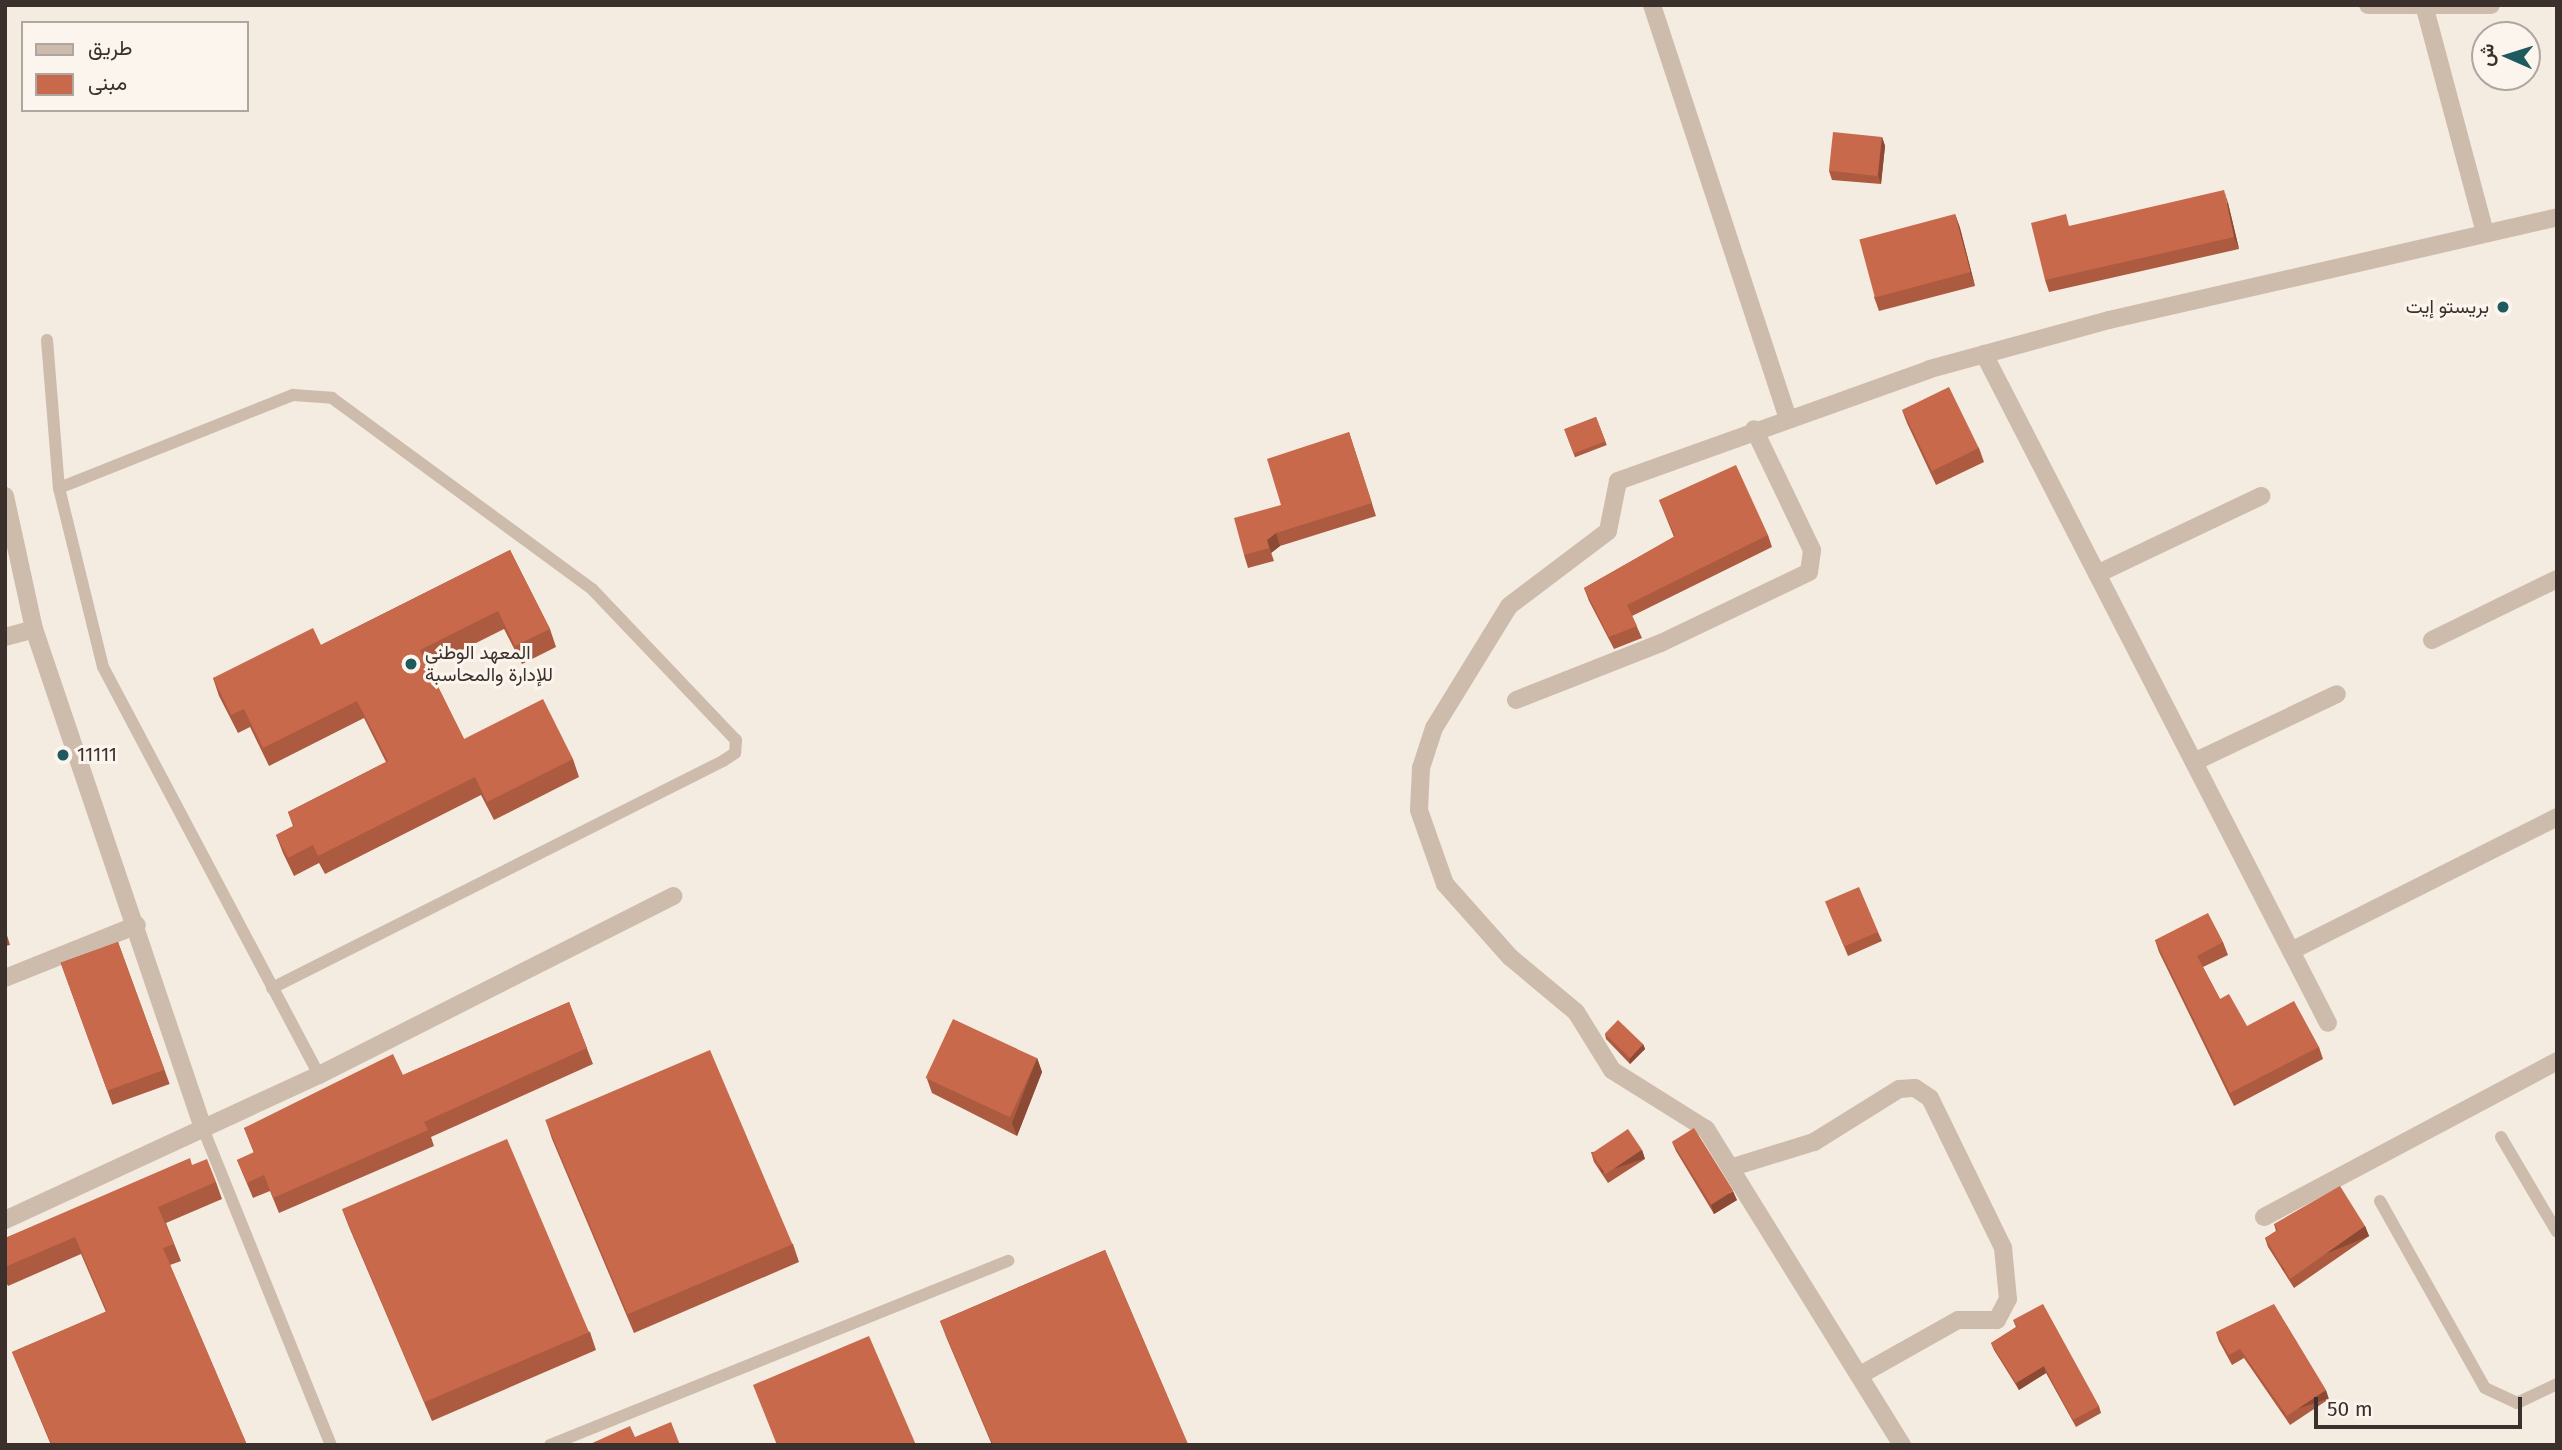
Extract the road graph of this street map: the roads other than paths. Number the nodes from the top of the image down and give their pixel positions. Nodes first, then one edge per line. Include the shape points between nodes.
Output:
1 (1651, 5) edge
2 (2368, 5) edge
3 (2491, 5) edge
4 (2424, 7) edge
5 (2557, 216) edge
6 (2485, 232) junction
7 (47, 340) dead end
8 (1984, 354) junction
9 (1787, 416) junction
10 (1754, 429) junction
11 (59, 488) junction
12 (5, 496) edge
13 (2261, 496) dead end
14 (2097, 574) junction
15 (2557, 579) edge
16 (34, 629) junction
17 (5, 638) edge
18 (2432, 640) dead end
19 (2337, 694) dead end
20 (1516, 700) dead end
21 (2194, 762) junction
22 (2557, 817) edge
23 (673, 896) dead end
24 (137, 925) junction
25 (2291, 951) junction
26 (5, 978) edge
27 (272, 988) junction
28 (2328, 1023) dead end
29 (2557, 1061) edge
30 (319, 1075) junction
31 (204, 1131) junction
32 (2501, 1138) dead end
33 (1733, 1167) junction
34 (2380, 1201) dead end
35 (2264, 1217) dead end
36 (5, 1220) edge
37 (2557, 1232) edge
38 (1008, 1261) dead end
39 (1860, 1375) junction
40 (2557, 1384) edge
41 (331, 1445) edge
42 (550, 1445) edge
43 (1902, 1445) edge

1 - 9 street
2 - 4 street
3 - 4 street
4 - 6 street
5 - 6 street
6 - 8 street
7 - 11 lane
8 - 9 street
8 - 14 street
9 - 10 street
10 - 20 street via 1812,550 1809,572 1661,643
10 - 33 street via 1618,481 1614,519 1600,541 1524,591 1482,641 1434,728 1419,789 1433,861 1461,904 1510,957 1576,1012 1612,1070 1691,1115
11 - 27 lane via 103,667
11 - 27 lane via 293,395 332,398 592,589 736,740 735,753 723,761
12 - 16 street
13 - 14 street
14 - 21 street
15 - 18 street
16 - 17 street
16 - 24 street
19 - 21 street
21 - 25 street
22 - 25 street
23 - 30 street
24 - 26 street
24 - 31 street
25 - 28 street
27 - 30 lane
29 - 35 street
30 - 31 street
31 - 36 street
31 - 41 lane
32 - 37 lane
33 - 39 street
33 - 39 street via 1814,1142 1899,1089 1915,1088 1930,1098 2003,1248 2008,1299 1997,1320 1950,1323
34 - 40 lane via 2485,1388 2517,1403
38 - 42 lane
39 - 43 street

